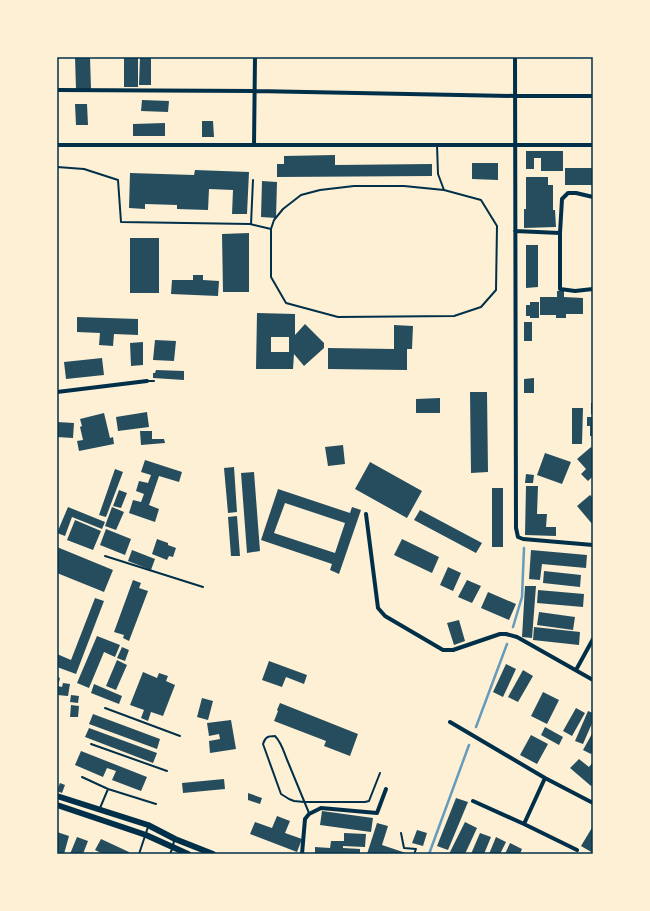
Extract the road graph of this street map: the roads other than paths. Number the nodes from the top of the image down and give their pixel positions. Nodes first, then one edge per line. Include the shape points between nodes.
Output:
1 (255, 57) edge
2 (515, 57) edge
3 (57, 90) edge
4 (255, 91) junction
5 (515, 96) junction
6 (593, 96) edge
7 (57, 145) edge
8 (254, 145) junction
9 (437, 145) junction
10 (515, 145) junction
11 (593, 145) edge
12 (57, 167) edge
13 (253, 180) dead end
14 (444, 190) junction
15 (593, 197) edge
16 (250, 224) junction
17 (271, 229) junction
18 (515, 231) junction
19 (560, 233) junction
20 (593, 289) edge
21 (147, 381) joint
22 (154, 381) dead end
23 (57, 392) edge
24 (366, 514) dead end
25 (593, 545) edge
26 (105, 556) dead end
27 (203, 587) dead end
28 (593, 639) edge
29 (576, 670) junction
30 (593, 680) edge
31 (105, 708) dead end
32 (450, 722) dead end
33 (180, 736) dead end
34 (91, 744) dead end
35 (168, 771) dead end
36 (380, 774) dead end
37 (82, 777) dead end
38 (545, 778) junction
39 (108, 789) junction
40 (386, 789) dead end
41 (57, 796) edge
42 (473, 801) dead end
43 (304, 802) junction
44 (593, 803) edge
45 (156, 804) dead end
46 (57, 805) edge
47 (100, 810) junction
48 (309, 814) junction
49 (524, 824) junction
50 (148, 826) junction
51 (401, 833) dead end
52 (146, 835) junction
53 (174, 839) junction
54 (173, 848) junction
55 (577, 850) dead end
56 (139, 854) edge
57 (170, 854) edge
58 (188, 854) edge
59 (213, 854) edge
60 (302, 854) edge
61 (414, 854) edge

1 - 4 street
2 - 5 street
3 - 4 street
4 - 5 street
4 - 8 street
5 - 6 street
5 - 10 street
7 - 8 street
8 - 9 street
9 - 10 street
9 - 14 lane via 438,174
10 - 11 street
10 - 18 street
12 - 16 lane via 84,169 118,180 121,222
13 - 16 lane
14 - 17 lane via 404,186 361,186 320,190 301,195 283,208
14 - 17 lane via 481,200 497,226 496,290 481,306 454,316 338,318 286,302 271,277
15 - 19 street via 568,193 562,199
16 - 17 lane
18 - 19 street
18 - 25 street via 518,537
19 - 20 street via 560,289
21 - 22 lane
21 - 23 street
24 - 29 street via 378,608 385,616 443,650 453,650 506,634 517,637
26 - 27 lane
28 - 29 street
29 - 30 street
31 - 33 lane
32 - 38 street
34 - 35 lane
36 - 43 lane via 369,801
37 - 39 lane
38 - 44 street
38 - 49 street
39 - 45 lane
39 - 47 lane
40 - 48 street via 377,813 321,808
41 - 47 main road
42 - 49 street
43 - 43 lane via 278,739 276,736 266,737 263,744 281,794 294,801
43 - 48 lane
46 - 52 main road
47 - 50 main road
48 - 60 street via 305,819
49 - 55 street
50 - 52 lane
50 - 53 main road
51 - 61 lane via 404,848 416,849
52 - 54 main road
52 - 56 lane
53 - 54 lane
53 - 59 main road
54 - 57 lane
54 - 58 main road

